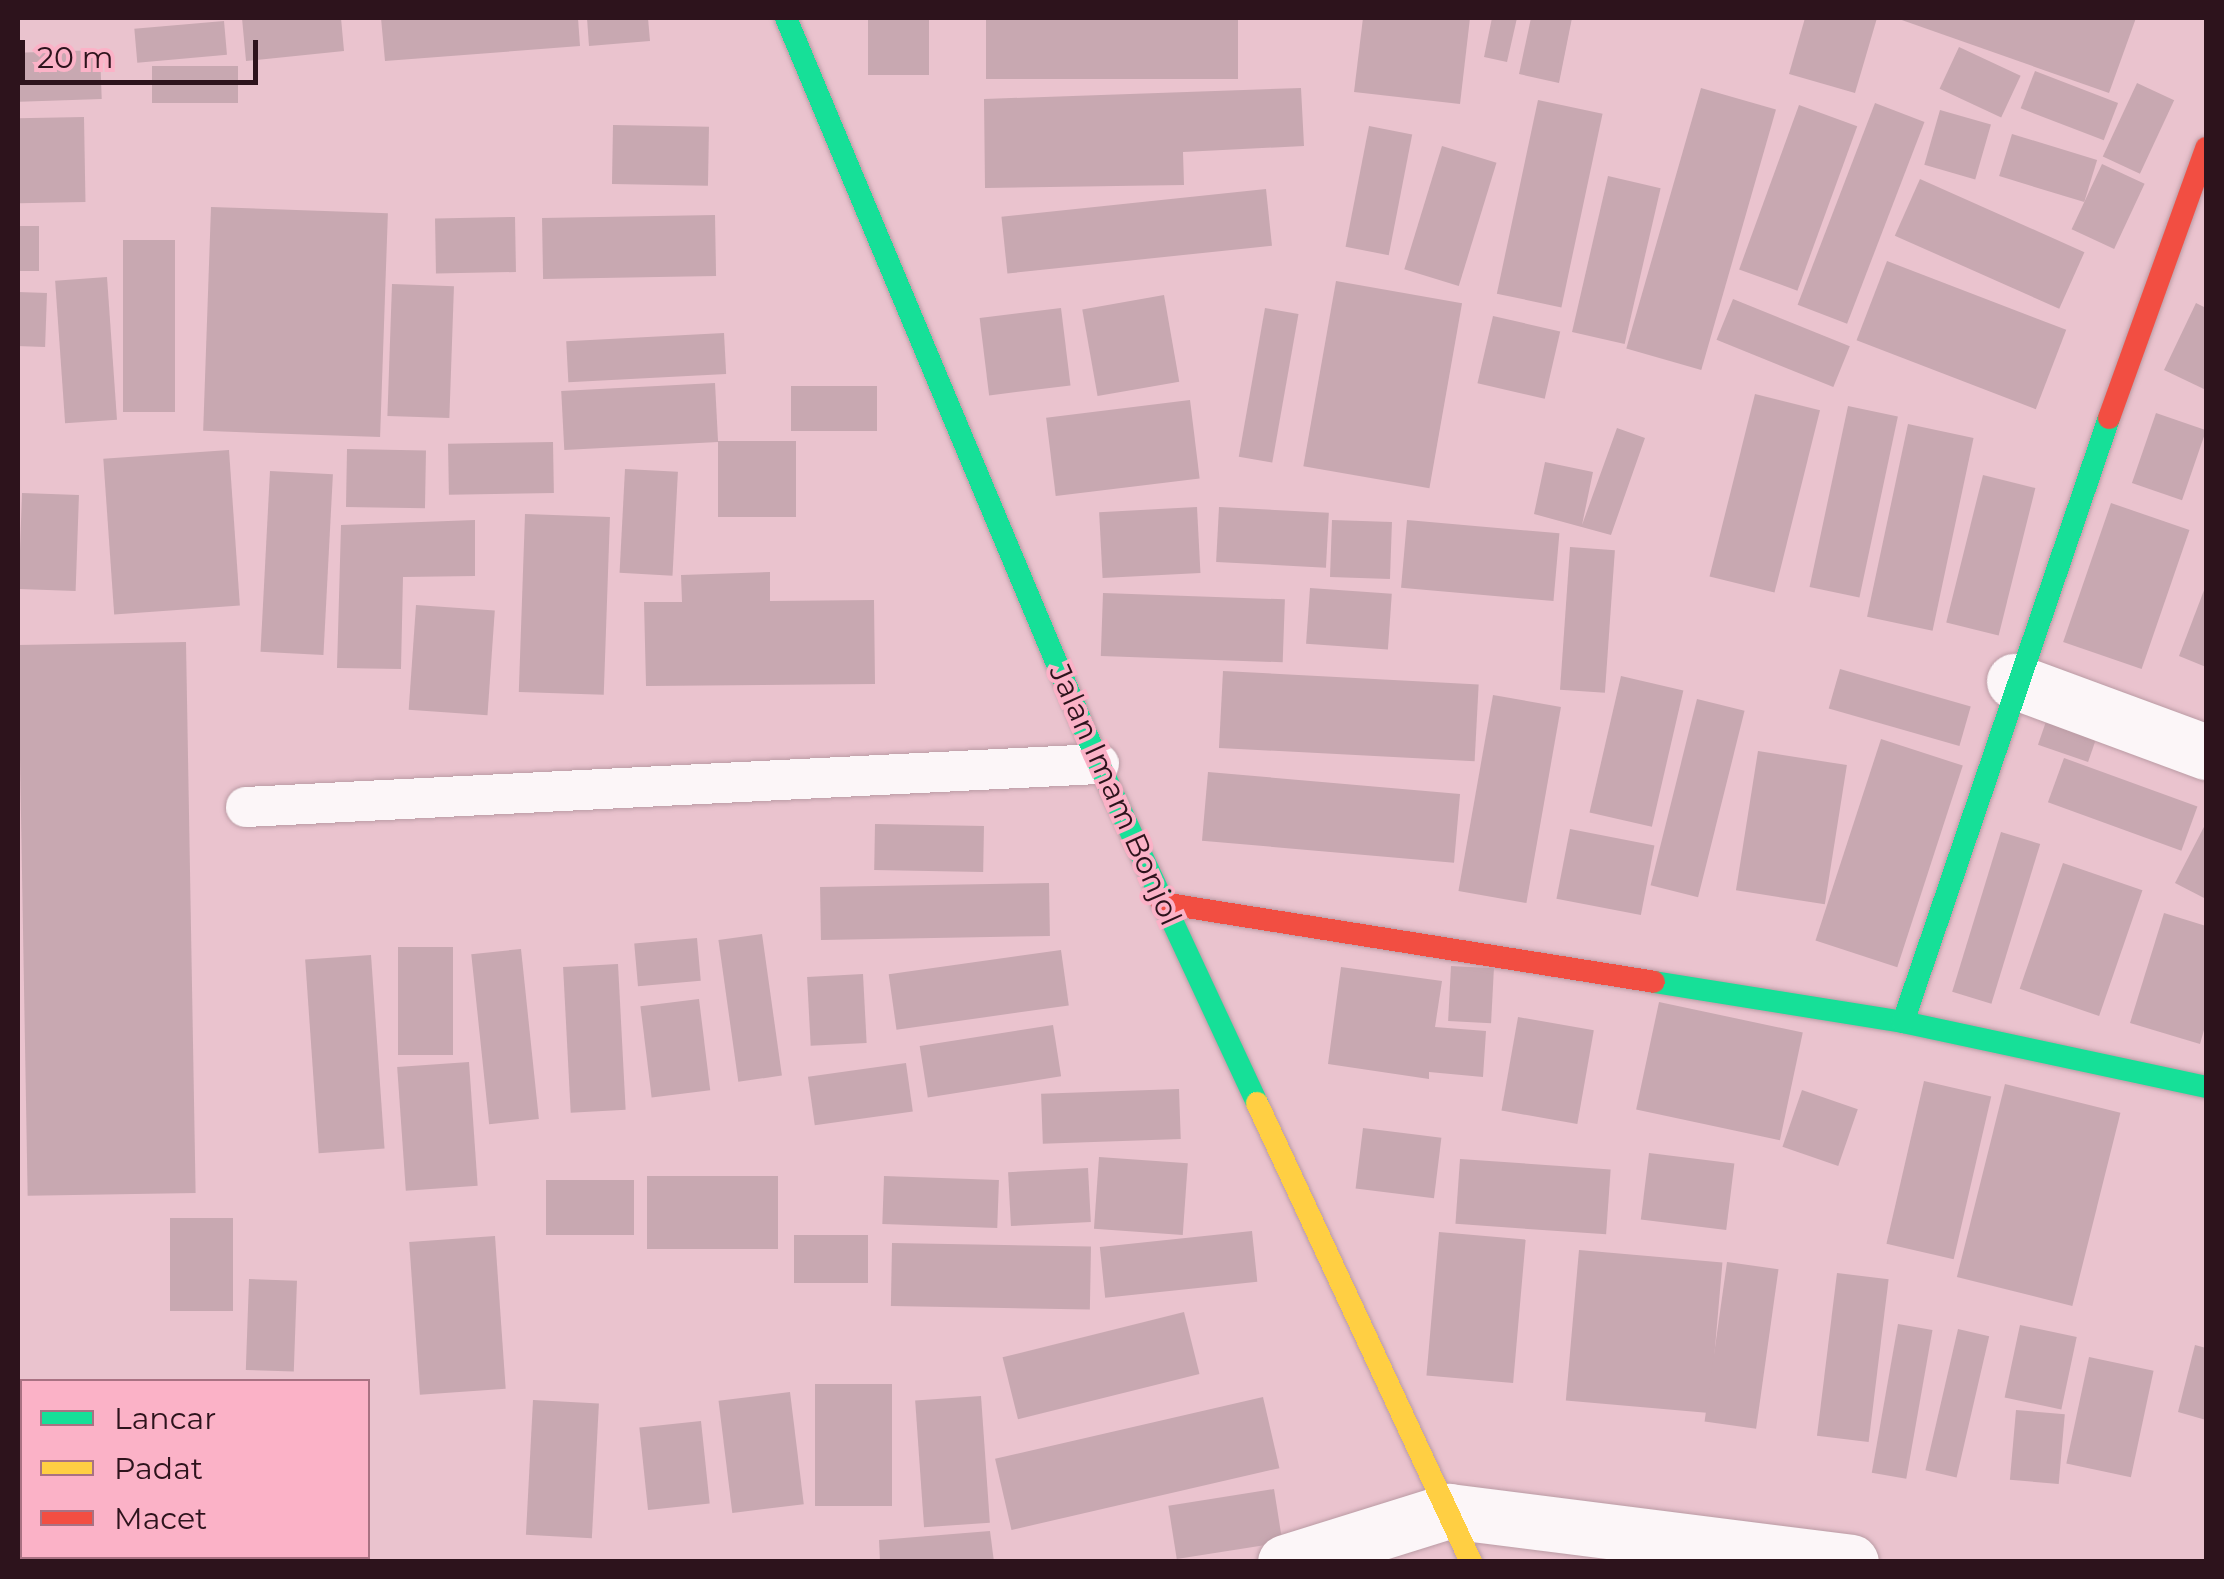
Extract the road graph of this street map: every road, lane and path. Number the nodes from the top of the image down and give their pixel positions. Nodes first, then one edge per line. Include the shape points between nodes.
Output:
1 (786, 18) edge
2 (2206, 148) edge
3 (2014, 681) junction
4 (2206, 752) edge
5 (1099, 764) junction
6 (246, 807) dead end
7 (1162, 903) junction
8 (1903, 1022) junction
9 (2206, 1087) edge
10 (1448, 1512) junction
11 (1285, 1562) edge
12 (1471, 1562) edge
13 (1851, 1562) edge

1 - 5 street, Jalan Imam Bonjol
2 - 3 street
3 - 4 street
3 - 8 street
5 - 6 lane
5 - 7 street, Jalan Imam Bonjol
7 - 8 street
7 - 10 street, Jalan Imam Bonjol
8 - 9 street
10 - 11 street
10 - 12 street, Jalan Imam Bonjol
10 - 13 street

